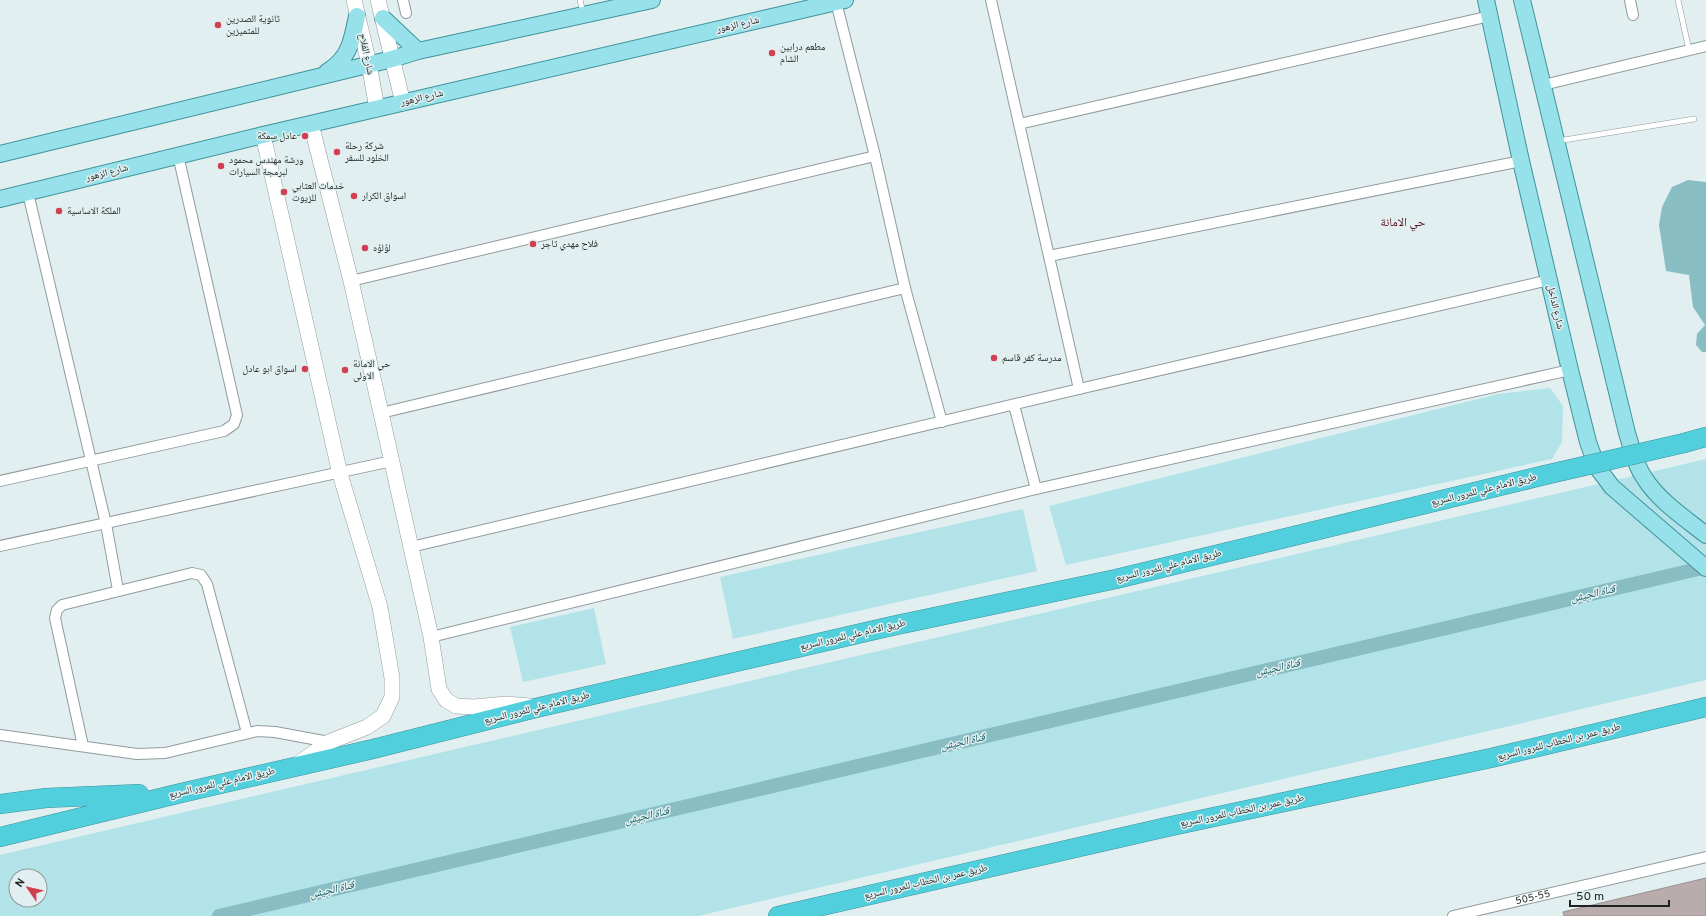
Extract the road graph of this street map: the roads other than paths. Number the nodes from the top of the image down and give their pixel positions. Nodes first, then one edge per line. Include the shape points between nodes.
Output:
1 (354, 0) edge
2 (378, 0) edge
3 (403, 0) edge
4 (580, 0) edge
5 (652, 0) edge
6 (991, 0) edge
7 (1486, 0) edge
8 (1522, 0) edge
9 (1630, 0) edge
10 (1678, 0) edge
11 (841, 1) edge
12 (406, 13) dead end
13 (1634, 15) dead end
14 (357, 16) junction
15 (583, 16) junction
16 (1490, 16) junction
17 (383, 18) junction
18 (1706, 46) edge
19 (1689, 50) junction
20 (418, 51) junction
21 (392, 59) junction
22 (369, 64) junction
23 (323, 75) junction
24 (1543, 85) junction
25 (403, 103) junction
26 (377, 109) junction
27 (1694, 119) dead end
28 (311, 124) junction
29 (1019, 124) junction
30 (263, 135) junction
31 (1557, 142) junction
32 (0, 154) edge
33 (178, 155) junction
34 (875, 156) junction
35 (1522, 161) junction
36 (28, 192) junction
37 (0, 199) edge
38 (1049, 256) junction
39 (1549, 280) junction
40 (351, 281) junction
41 (905, 288) junction
42 (1570, 370) junction
43 (1079, 389) junction
44 (1014, 405) junction
45 (381, 412) junction
46 (942, 422) junction
47 (1706, 438) edge
48 (392, 461) junction
49 (91, 462) junction
50 (340, 474) junction
51 (0, 481) edge
52 (1036, 489) junction
53 (106, 524) junction
54 (1706, 535) edge
55 (0, 546) edge
56 (411, 547) junction
57 (1706, 568) edge
58 (118, 590) junction
59 (431, 637) junction
60 (540, 706) junction
61 (1706, 707) edge
62 (247, 733) junction
63 (0, 735) edge
64 (329, 742) junction
65 (83, 746) junction
66 (294, 767) junction
67 (181, 793) junction
68 (0, 804) edge
69 (0, 837) edge
70 (1706, 858) edge
71 (778, 916) edge
72 (1453, 916) edge

1 - 14 street, شارع الفلاح
2 - 17 street
3 - 12 street
4 - 15 lane
5 - 15 main road
6 - 29 street
7 - 16 main road, شارع الداخل
8 - 24 main road
9 - 13 street
10 - 19 lane
11 - 25 main road, شارع الزهور
11 - 34 street
14 - 22 street, شارع الفلاح
14 - 23 main road via 351,44 345,56 336,67
15 - 20 main road
16 - 29 street
16 - 35 main road, شارع الداخل
17 - 20 main road
17 - 21 street
18 - 19 street
19 - 24 street
20 - 21 main road
21 - 22 main road
21 - 25 street
22 - 23 main road
22 - 26 street, شارع الفلاح
23 - 32 main road
24 - 31 main road
25 - 26 main road, شارع الزهور
26 - 28 main road, شارع الزهور
27 - 31 lane
28 - 30 main road, شارع الزهور
28 - 40 street
29 - 38 street
30 - 33 main road, شارع الزهور
30 - 50 street
31 - 54 main road via 1635,460 1655,493
33 - 36 main road, شارع الزهور
33 - 49 street via 236,415 234,424 224,431
34 - 40 street
34 - 41 street
35 - 38 street
35 - 39 main road, شارع الداخل
36 - 37 main road, شارع الزهور
36 - 49 street
38 - 43 street
39 - 42 main road, شارع الداخل
39 - 43 street
40 - 45 street
41 - 45 street
41 - 46 street
42 - 52 street
42 - 57 main road, شارع الداخل via 1597,467 1612,487
43 - 44 street
44 - 46 street
44 - 52 street
45 - 48 street
46 - 56 street
47 - 60 highway, طريق الامام علي للمرور السريع, bridge via 1116,579 884,628
48 - 50 street
48 - 56 street
49 - 51 street
49 - 53 street
50 - 53 street
50 - 64 street via 380,607 392,678 392,698 383,716 367,727
52 - 59 street
53 - 55 street
53 - 58 street
56 - 59 street
58 - 62 street via 192,573 201,575 207,584
58 - 65 street via 62,604 56,610 55,618
59 - 60 street via 439,689 446,700 456,706
60 - 66 highway, طريق الامام علي للمرور السريع
61 - 71 highway, طريق عمر بن الخطاب للمرور السريع via 1491,758 1167,827
62 - 64 street via 275,732
62 - 65 street via 151,754
63 - 65 street
64 - 66 street
66 - 67 highway, طريق الامام علي للمرور السريع
67 - 68 highway via 46,798
67 - 69 highway, طريق الامام علي للمرور السريع
70 - 72 street, 505-55

